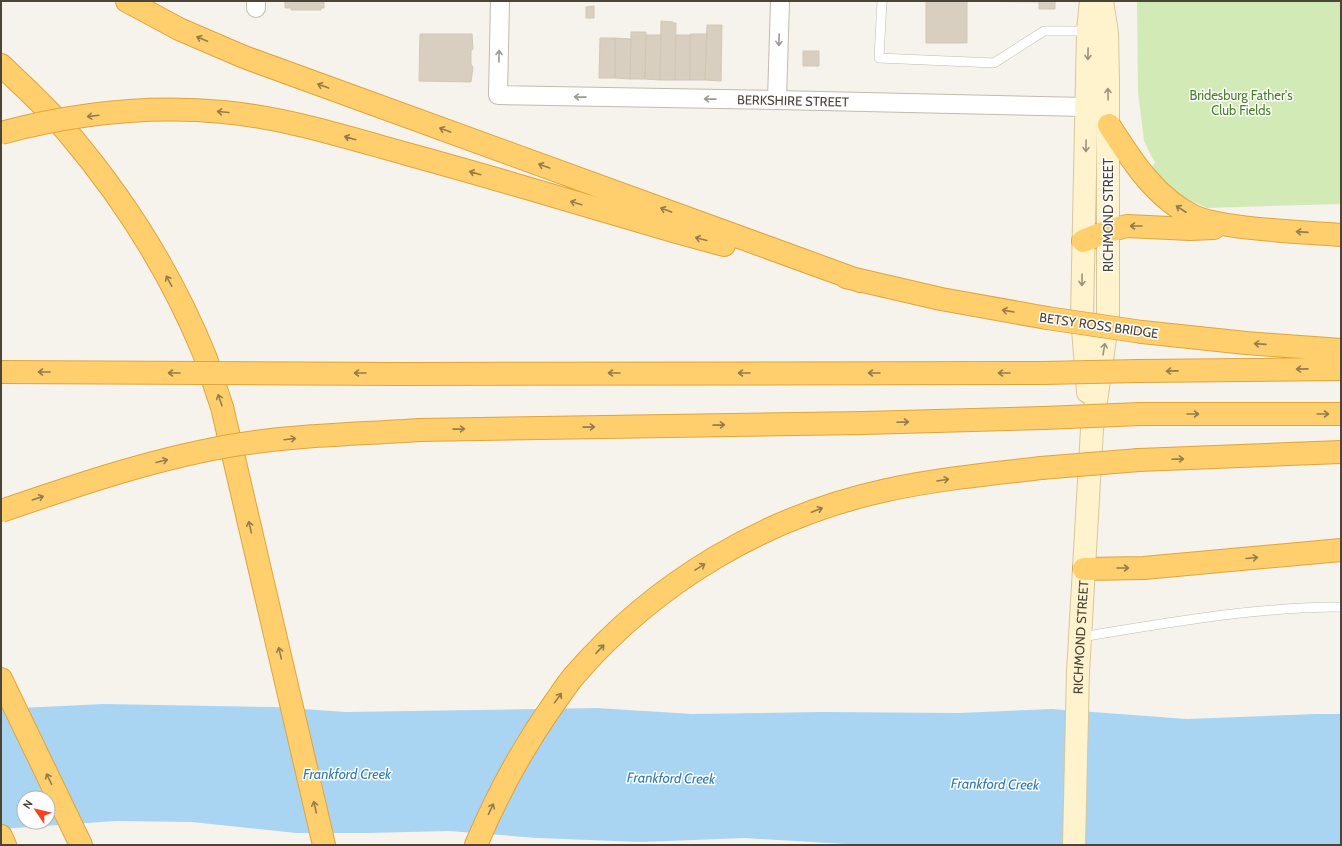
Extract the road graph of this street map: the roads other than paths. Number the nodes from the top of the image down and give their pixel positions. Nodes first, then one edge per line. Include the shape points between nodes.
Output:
1 (127, 1) edge
2 (500, 1) edge
3 (780, 1) edge
4 (882, 1) edge
5 (1091, 1) edge
6 (1102, 1) edge
7 (1088, 31) junction
8 (1, 65) edge
9 (777, 100) junction
10 (1087, 108) junction
11 (1109, 124) junction
12 (1, 133) edge
13 (1245, 228) junction
14 (1108, 231) junction
15 (1341, 235) edge
16 (1083, 241) junction
17 (860, 281) junction
18 (1341, 350) edge
19 (1341, 369) edge
20 (1, 372) edge
21 (1341, 414) edge
22 (1092, 429) junction
23 (1341, 452) edge
24 (1, 511) edge
25 (1341, 550) edge
26 (1084, 569) junction
27 (1341, 607) edge
28 (1080, 638) junction
29 (3, 683) edge
30 (1, 836) edge
31 (79, 842) edge
32 (5, 845) edge
33 (324, 845) edge
34 (476, 845) edge
35 (1074, 845) edge

17 -> 1 highway via 244,57 179,29
9 -> 2 street, BERKSHIRE STREET via 498,96
3 -> 9 street
4 - 7 lane via 879,58 994,63 1044,31
5 - 7 main road, RICHMOND STREET
11 -> 6 main road, RICHMOND STREET via 1107,33
7 -> 10 main road, RICHMOND STREET
33 -> 8 highway via 222,407 205,356 183,308 134,219 69,133
9 - 10 street, BERKSHIRE STREET
10 -> 16 main road, RICHMOND STREET
13 -> 11 highway via 1193,216 1173,203 1145,178
11 - 14 main road, RICHMOND STREET
17 -> 12 highway, bridge via 673,232 322,130 273,119 222,112 121,112 32,125
13 -> 14 highway via 1127,226
15 -> 13 highway
14 - 16 highway
22 -> 14 main road, RICHMOND STREET via 1108,318
16 -> 22 main road, RICHMOND STREET via 1082,317
18 -> 17 highway, BETSY ROSS BRIDGE, bridge via 1142,332 941,299
19 -> 20 highway, bridge via 1043,373
24 -> 21 highway, bridge via 76,485 186,455 242,444 294,438 420,430 848,424 1140,414
22 - 26 main road, RICHMOND STREET
34 -> 23 highway, bridge via 514,765 573,677 645,606 678,581 727,550 775,526 830,506 886,490 946,479 1139,460
26 -> 25 highway via 1144,568
26 - 28 main road, RICHMOND STREET
27 - 28 lane via 1303,607 1206,616
28 - 35 main road, RICHMOND STREET
31 -> 29 highway
30 - 32 highway

